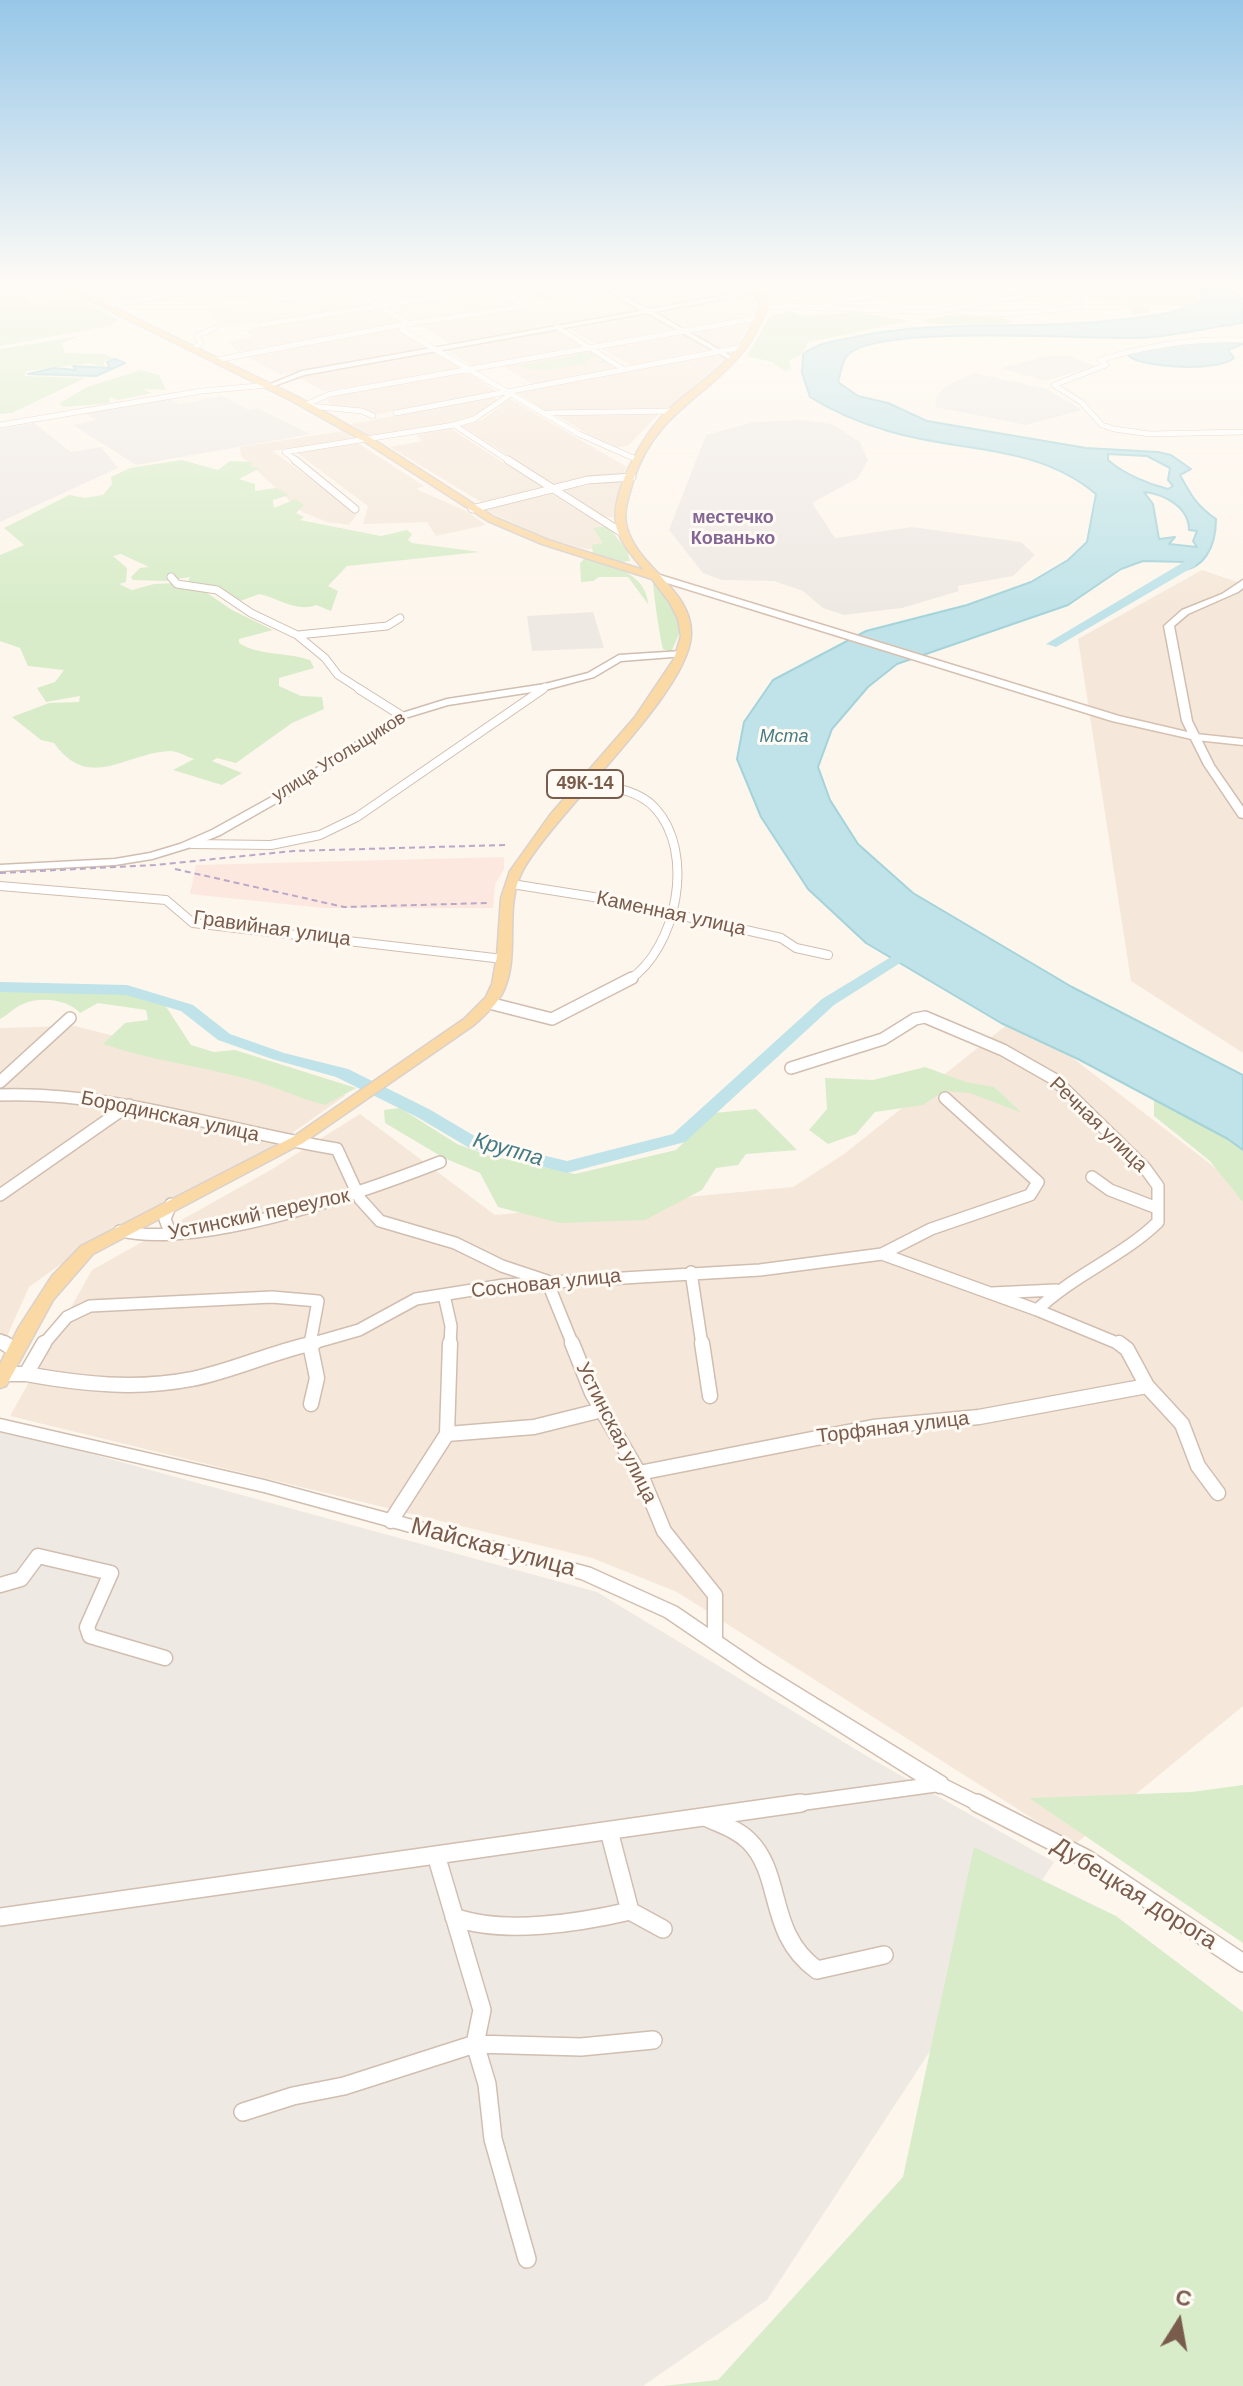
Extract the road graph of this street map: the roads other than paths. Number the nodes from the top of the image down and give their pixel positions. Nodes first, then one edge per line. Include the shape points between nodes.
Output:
1 (209, 390) edge
2 (278, 390) edge
3 (349, 390) edge
4 (507, 390) edge
5 (518, 390) edge
6 (696, 390) edge
7 (1062, 390) edge
8 (510, 392) junction
9 (307, 406) junction
10 (673, 411) junction
11 (542, 412) junction
12 (396, 413) dead end
13 (373, 416) dead end
14 (0, 425) edge
15 (454, 425) junction
16 (1243, 432) edge
17 (368, 440) junction
18 (638, 460) junction
19 (632, 477) junction
20 (554, 488) junction
21 (355, 509) dead end
22 (472, 509) junction
23 (624, 534) junction
24 (171, 577) dead end
25 (657, 577) junction
26 (1243, 583) edge
27 (716, 596) junction
28 (680, 608) junction
29 (400, 618) dead end
30 (300, 637) junction
31 (682, 654) junction
32 (545, 687) junction
33 (402, 716) junction
34 (1196, 737) junction
35 (1243, 742) edge
36 (586, 783) junction
37 (1243, 815) edge
38 (192, 844) junction
39 (0, 868) edge
40 (512, 884) junction
41 (0, 886) edge
42 (671, 913) junction
43 (828, 955) dead end
44 (503, 959) junction
45 (489, 1003) junction
46 (70, 1018) dead end
47 (791, 1068) dead end
48 (0, 1082) edge
49 (0, 1095) edge
50 (945, 1098) dead end
51 (129, 1105) junction
52 (292, 1143) junction
53 (440, 1162) dead end
54 (1092, 1177) dead end
55 (359, 1194) junction
56 (0, 1195) edge
57 (171, 1204) junction
58 (1157, 1208) junction
59 (120, 1230) junction
60 (171, 1235) junction
61 (882, 1254) junction
62 (691, 1272) junction
63 (547, 1281) junction
64 (1056, 1290) junction
65 (987, 1294) junction
66 (444, 1295) junction
67 (1037, 1310) junction
68 (310, 1344) junction
69 (8, 1345) edge
70 (26, 1374) junction
71 (2, 1376) edge
72 (1147, 1386) junction
73 (710, 1396) dead end
74 (311, 1404) dead end
75 (602, 1410) junction
76 (0, 1425) edge
77 (447, 1434) junction
78 (639, 1473) junction
79 (1218, 1493) dead end
80 (391, 1521) junction
81 (0, 1585) edge
82 (715, 1642) junction
83 (165, 1658) dead end
84 (939, 1784) junction
85 (704, 1817) junction
86 (609, 1831) junction
87 (436, 1855) junction
88 (630, 1911) junction
89 (0, 1917) edge
90 (454, 1917) junction
91 (663, 1929) dead end
92 (884, 1955) dead end
93 (1243, 1963) edge
94 (653, 2040) dead end
95 (475, 2044) junction
96 (243, 2112) dead end
97 (527, 2259) dead end

1 - 14 street
2 - 9 main road
3 - 9 street
4 - 8 street
5 - 8 street
6 - 10 main road
7 - 16 street via 1102,425 1141,434
8 - 11 street
8 - 12 street
8 - 15 street via 474,419
9 - 13 street
9 - 17 main road
10 - 11 street
10 - 18 main road via 649,437
11 - 18 street via 592,442
15 - 17 street
15 - 20 street
17 - 21 street via 285,452
17 - 22 main road
18 - 19 main road
19 - 20 street
19 - 23 main road via 620,512
20 - 22 street
20 - 23 street
22 - 25 main road via 545,542
23 - 25 main road
24 - 30 street via 177,584 217,590
25 - 27 main road
25 - 28 main road
26 - 34 street via 1235,593 1176,616 1169,626 1187,721
27 - 28 main road via 688,599
27 - 34 main road via 1116,719
28 - 31 main road via 686,636
29 - 30 street via 387,626
30 - 33 street via 338,675
31 - 32 street, улица Угольщиков via 619,658 591,675
31 - 36 main road, 49К-14
32 - 33 street, улица Угольщиков via 447,702
32 - 38 street via 357,817 320,835 271,845
33 - 38 street, улица Угольщиков
34 - 35 main road
34 - 37 street
36 - 40 main road, 49К-14 via 533,847
36 - 42 street via 631,792 659,812 677,858 678,897
38 - 39 street, улица Угольщиков via 115,862
40 - 42 street, Каменная улица
40 - 44 main road, 49К-14
41 - 44 street, Гравийная улица via 166,900 193,923
42 - 43 street, Каменная улица via 781,938 796,948
42 - 45 street via 648,966 552,1019
44 - 45 main road, 49К-14 via 499,986
45 - 52 main road, 49К-14
46 - 48 street
47 - 58 street, Речная улица via 883,1039 925,1017 1003,1050 1054,1079 1145,1168 1158,1186
49 - 51 street, Бородинская улица via 62,1095
50 - 61 street, Сосновая улица via 1038,1182 1030,1195 931,1229
51 - 52 street, Бородинская улица
51 - 56 street
52 - 55 street via 337,1149
52 - 57 main road, 49К-14
53 - 55 street, Устинский переулок
54 - 58 street
55 - 60 street, Устинский переулок
55 - 63 street via 380,1221 455,1243
57 - 59 main road, 49К-14
57 - 60 street via 165,1219
58 - 64 street via 1158,1222 1147,1235
59 - 60 street, Устинский переулок via 139,1236
59 - 69 main road, 49К-14 via 62,1273
61 - 62 street, Сосновая улица via 760,1270
61 - 65 street via 920,1264
62 - 63 street, Сосновая улица
62 - 73 street
63 - 66 street, Сосновая улица
63 - 75 street, Устинская улица
64 - 65 street
64 - 67 street
65 - 67 street
66 - 68 street, Сосновая улица via 416,1299 359,1330
66 - 77 street via 451,1326
67 - 72 street via 1114,1339 1127,1349
68 - 70 street, Сосновая улица via 148,1387 89,1386
68 - 70 street via 318,1301 272,1297 90,1306 57,1322
68 - 74 street via 317,1378
69 - 71 main road, 49К-14
70 - 71 street
72 - 78 street, Торфяная улица via 979,1417 845,1432
72 - 79 street via 1182,1424 1198,1466
75 - 77 street via 534,1427
75 - 78 street, Устинская улица
76 - 80 street, Майская улица
77 - 80 street
78 - 82 street, Устинская улица via 664,1531 715,1595
80 - 82 street, Майская улица via 585,1573 671,1612
81 - 83 street via 21,1579 38,1556 111,1573 87,1627 90,1636
82 - 84 street, Майская улица
84 - 85 street
84 - 93 street, Дубецкая дорога via 1087,1859
85 - 86 street
85 - 92 street via 752,1845 778,1917 801,1961 817,1970
86 - 87 street
86 - 88 street via 613,1865
87 - 89 street
87 - 90 street
88 - 90 street via 578,1923 473,1924
88 - 91 street
90 - 95 street via 482,2010
94 - 95 street via 581,2047
95 - 96 street
95 - 97 street via 487,2084 493,2139

